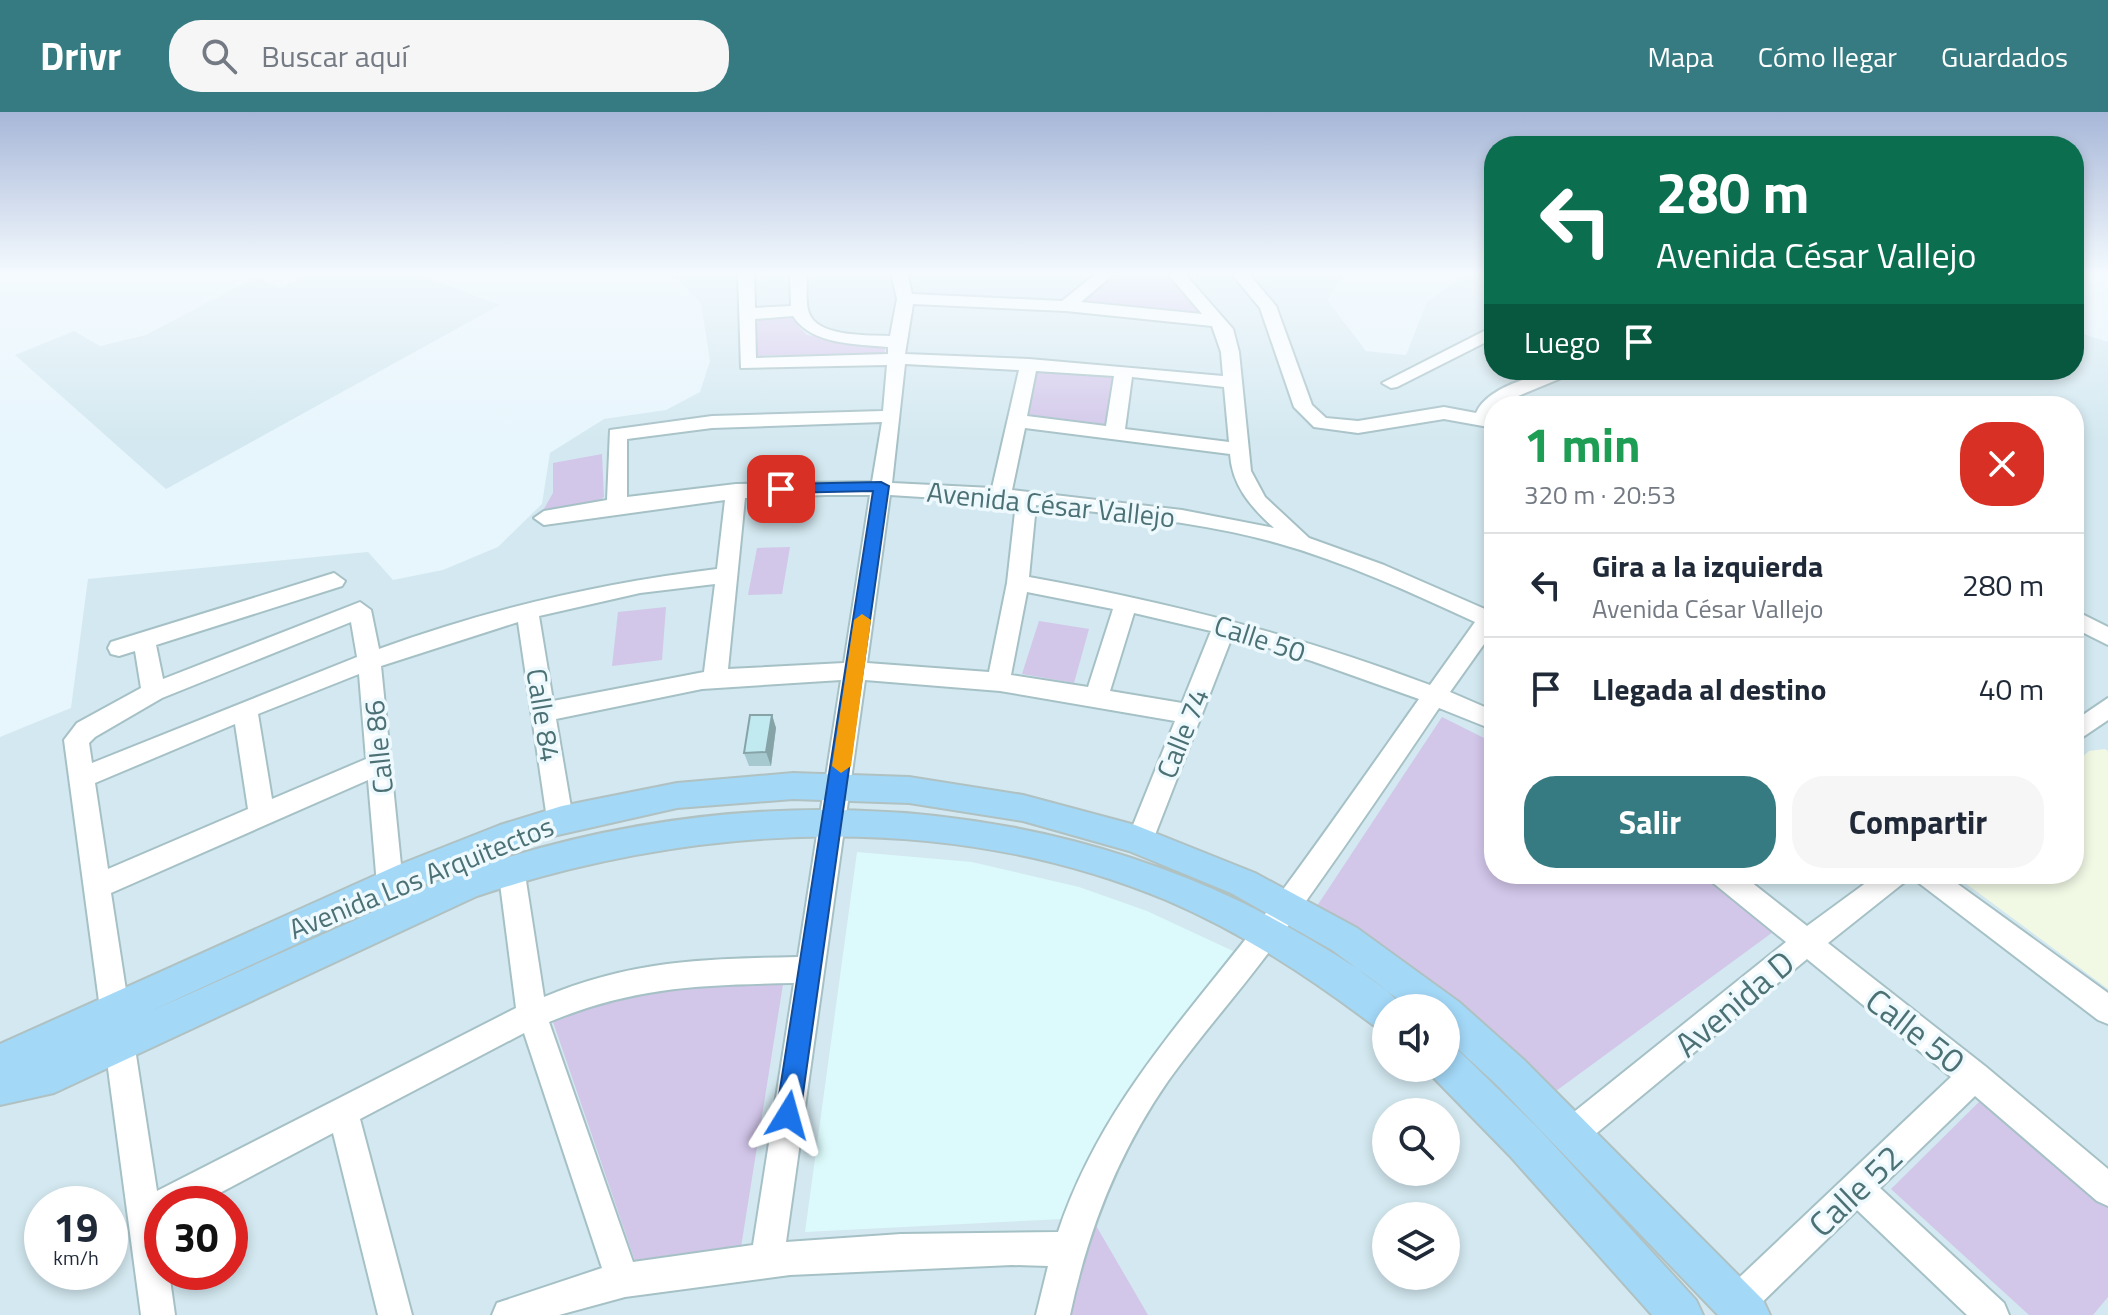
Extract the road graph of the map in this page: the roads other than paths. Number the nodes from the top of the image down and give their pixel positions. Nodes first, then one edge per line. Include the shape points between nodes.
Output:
1 (748, 329) edge
2 (813, 329) edge
3 (900, 329) edge
4 (1223, 329) edge
5 (1278, 329) edge
6 (1484, 336) edge
7 (896, 351) junction
8 (1029, 364) junction
9 (1124, 371) junction
10 (1545, 380) edge
11 (1233, 383) junction
12 (1391, 383) dead end
13 (1501, 396) edge
14 (892, 416) junction
15 (1484, 419) edge
16 (1018, 421) junction
17 (1115, 431) junction
18 (1237, 449) junction
19 (881, 486) junction
20 (736, 490) junction
21 (1001, 493) junction
22 (1027, 496) junction
23 (617, 504) junction
24 (544, 518) dead end
25 (1303, 543) junction
26 (725, 575) junction
27 (334, 581) dead end
28 (1018, 583) junction
29 (1127, 601) junction
30 (527, 610) junction
31 (1484, 617) edge
32 (2084, 624) edge
33 (1225, 625) junction
34 (1484, 631) edge
35 (2108, 637) edge
36 (144, 640) junction
37 (119, 648) dead end
38 (369, 658) junction
39 (855, 674) junction
40 (715, 679) junction
41 (998, 683) junction
42 (154, 692) junction
43 (1435, 695) junction
44 (1096, 699) junction
45 (2108, 707) edge
46 (245, 709) junction
47 (543, 713) junction
48 (1190, 714) junction
49 (1484, 717) edge
50 (2090, 732) edge
51 (380, 764) junction
52 (83, 777) junction
53 (839, 785) junction
54 (262, 814) junction
55 (560, 819) junction
56 (832, 823) junction
57 (1140, 840) junction
58 (511, 868) junction
59 (1733, 884) edge
60 (1886, 884) edge
61 (1937, 884) edge
62 (390, 885) junction
63 (98, 886) junction
64 (1287, 905) junction
65 (1266, 933) junction
66 (1806, 943) junction
67 (809, 970) junction
68 (1421, 994) edge
69 (1372, 1004) edge
70 (115, 1010) junction
71 (2108, 1010) edge
72 (532, 1015) junction
73 (1460, 1027) edge
74 (120, 1044) junction
75 (0, 1063) edge
76 (1974, 1076) junction
77 (1460, 1078) edge
78 (0, 1086) edge
79 (343, 1111) junction
80 (1570, 1135) junction
81 (152, 1186) edge
82 (201, 1186) edge
83 (1857, 1188) junction
84 (2108, 1190) edge
85 (1067, 1249) junction
86 (767, 1260) junction
87 (623, 1280) junction
88 (158, 1290) edge
89 (1742, 1309) edge
90 (158, 1315) edge
91 (395, 1315) edge
92 (509, 1315) edge
93 (1053, 1315) edge
94 (1681, 1315) edge
95 (1992, 1315) edge

1 - 7 street via 747,364
2 - 7 street
3 - 7 street
4 - 11 street
5 - 15 street via 1303,407 1321,423 1367,427 1444,413
6 - 12 street
7 - 8 street
7 - 14 street
8 - 9 street
8 - 16 street
9 - 11 street
9 - 17 street
10 - 13 street
11 - 18 street
14 - 19 street
14 - 23 street via 712,422 617,434
16 - 17 street
16 - 21 street
17 - 18 street
18 - 25 street via 1252,494
19 - 20 street, Avenida César Vallejo
19 - 21 street, Avenida César Vallejo
19 - 39 street
20 - 23 street, Avenida César Vallejo
20 - 26 street
21 - 22 street, Avenida César Vallejo
22 - 25 street, Avenida César Vallejo via 1165,514
22 - 28 street
23 - 24 street, Avenida César Vallejo
25 - 31 street, Avenida César Vallejo
26 - 30 street via 644,583
26 - 40 street
27 - 36 street
28 - 29 street, Calle 50
28 - 41 street
29 - 33 street, Calle 50
29 - 44 street
30 - 38 street
30 - 47 street, Calle 84
32 - 35 street
33 - 43 street, Calle 50
33 - 48 street, Calle 74
34 - 43 street
36 - 37 street
36 - 42 street
38 - 42 street, Calle 86 via 360,610
38 - 46 street
38 - 51 street, Calle 86
39 - 40 street
39 - 41 street
39 - 53 street
40 - 47 street via 637,689
41 - 44 street
42 - 52 street via 76,740
43 - 49 street, Calle 50
43 - 64 street
44 - 48 street
45 - 50 street
46 - 52 street
46 - 54 street
47 - 55 street, Calle 84
48 - 57 street, Calle 74
51 - 54 street
51 - 62 street, Calle 86
52 - 63 street
53 - 55 main road, Avenida Los Arquitectos via 718,790
53 - 56 street
53 - 57 main road, Avenida Los Arquitectos via 974,797
54 - 63 street
55 - 62 main road, Avenida Los Arquitectos
56 - 58 main road, Avenida Los Arquitectos via 678,830
56 - 65 main road, Avenida Los Arquitectos via 910,827 1003,841 1108,866 1203,901
56 - 67 street
57 - 64 main road, Avenida Los Arquitectos
58 - 72 street
58 - 74 main road, Avenida Los Arquitectos
59 - 66 street, Calle 50
60 - 66 street, Avenida D
61 - 71 street
62 - 70 main road, Avenida Los Arquitectos
63 - 70 street
64 - 65 street
64 - 68 main road, Avenida Los Arquitectos via 1371,956
65 - 69 main road, Avenida Los Arquitectos
65 - 85 street via 1122,1125
66 - 76 street, Calle 50
66 - 80 street, Avenida D
67 - 72 street via 677,973 586,993
67 - 86 street
70 - 74 street
70 - 75 main road, Avenida Los Arquitectos
72 - 79 street
72 - 87 street
73 - 80 main road
74 - 78 main road, Avenida Los Arquitectos via 41,1080
74 - 81 street
76 - 83 street, Calle 52
76 - 84 street, Calle 50
77 - 94 main road
79 - 82 street
79 - 91 street
80 - 89 main road
83 - 89 street, Calle 52
83 - 95 street
85 - 86 street via 959,1247
85 - 93 street
86 - 87 street
87 - 92 street
88 - 90 street

